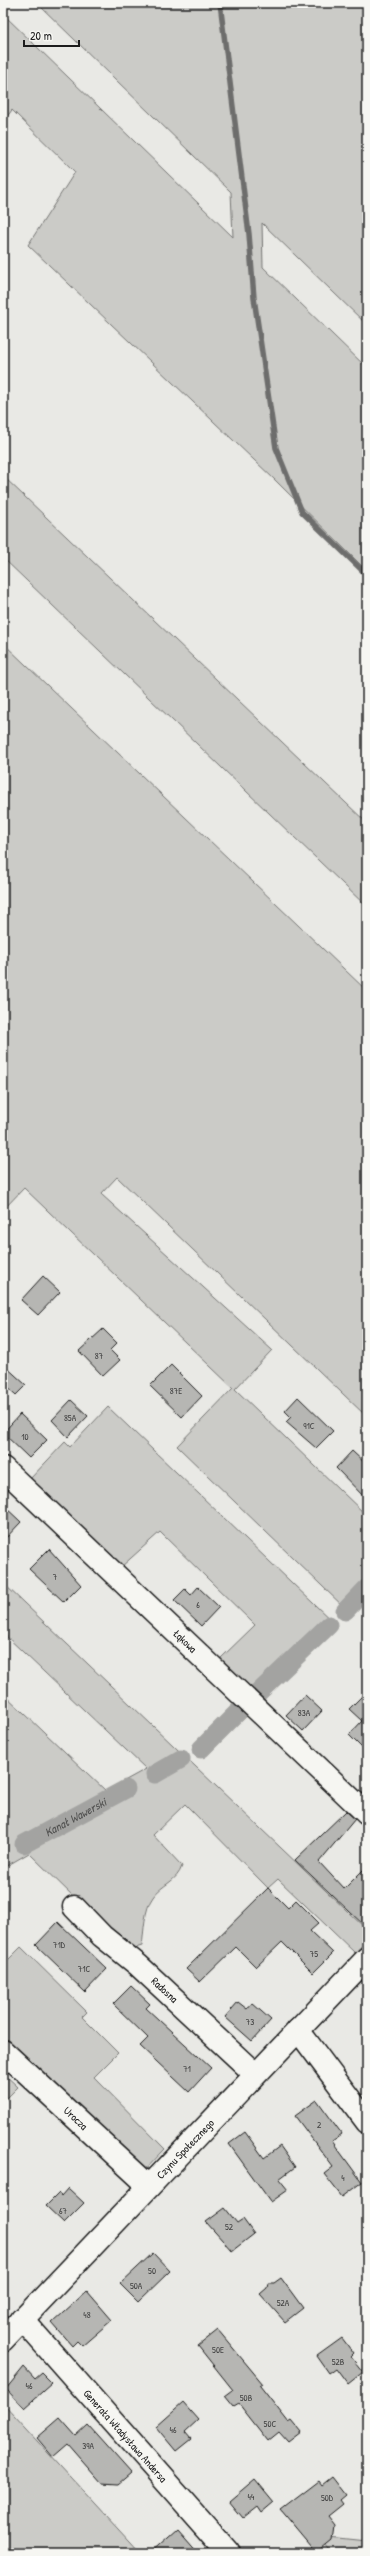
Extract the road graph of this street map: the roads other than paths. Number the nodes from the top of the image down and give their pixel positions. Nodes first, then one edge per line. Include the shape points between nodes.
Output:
1 (3, 1468) edge
2 (367, 1814) edge
3 (74, 1907) dead end
4 (367, 1958) edge
5 (298, 2030) junction
6 (3, 2051) edge
7 (255, 2074) junction
8 (367, 2122) edge
9 (149, 2186) junction
10 (22, 2319) junction
11 (3, 2340) edge
12 (229, 2553) edge

1 - 2 street, Łąkowa
3 - 7 street, Radosna
4 - 5 street, Czynu Społecznego
5 - 7 street, Czynu Społecznego
5 - 8 street
6 - 9 street, Urocza
7 - 9 street, Czynu Społecznego
9 - 10 street, Czynu Społecznego
10 - 11 street, Czynu Społecznego
10 - 12 street, Generała Władysława Andersa

